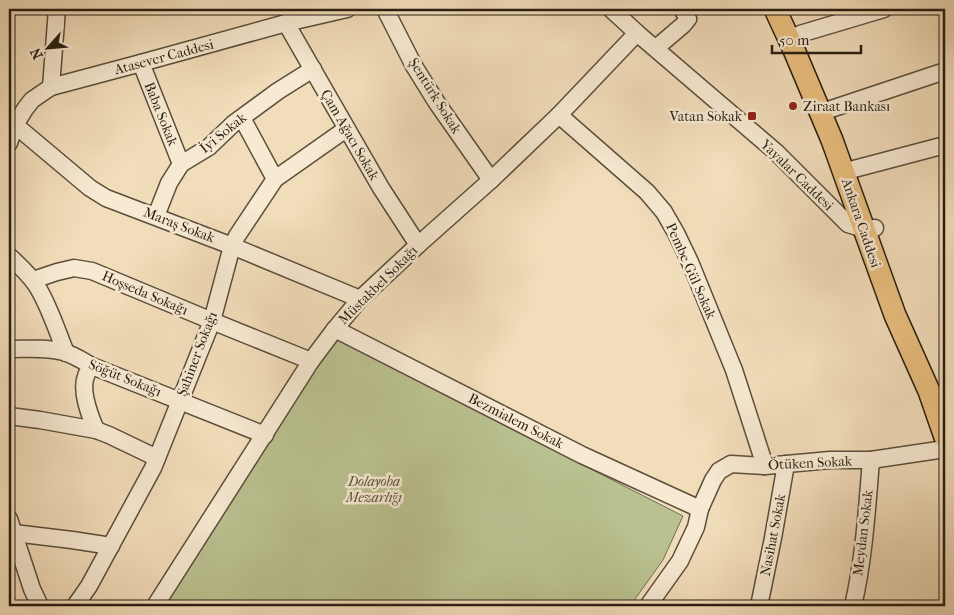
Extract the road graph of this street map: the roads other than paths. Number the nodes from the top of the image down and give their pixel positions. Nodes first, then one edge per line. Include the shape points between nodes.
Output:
1 (56, 9) edge
2 (347, 9) edge
3 (385, 9) edge
4 (611, 9) edge
5 (682, 9) edge
6 (775, 9) edge
7 (787, 9) edge
8 (884, 9) edge
9 (286, 23) junction
10 (637, 33) junction
11 (800, 34) junction
12 (656, 48) junction
13 (141, 63) junction
14 (313, 69) junction
15 (945, 71) edge
16 (51, 87) junction
17 (831, 109) junction
18 (559, 115) junction
19 (242, 118) junction
20 (16, 125) junction
21 (346, 129) junction
22 (9, 143) edge
23 (945, 145) edge
24 (181, 164) junction
25 (854, 169) junction
26 (276, 179) junction
27 (491, 180) junction
28 (156, 216) junction
29 (870, 229) junction
30 (418, 245) junction
31 (232, 246) junction
32 (9, 256) edge
33 (32, 280) junction
34 (360, 299) junction
35 (212, 321) junction
36 (335, 328) junction
37 (9, 349) edge
38 (66, 353) junction
39 (311, 361) junction
40 (92, 366) junction
41 (945, 398) edge
42 (180, 400) junction
43 (9, 416) edge
44 (96, 430) junction
45 (265, 434) junction
46 (945, 437) edge
47 (945, 449) edge
48 (157, 458) junction
49 (871, 460) junction
50 (786, 464) junction
51 (765, 466) junction
52 (700, 509) junction
53 (11, 526) edge
54 (111, 546) junction
55 (40, 606) edge
56 (75, 606) edge
57 (155, 606) edge
58 (648, 606) edge
59 (759, 606) edge
60 (853, 606) edge

1 - 16 street
2 - 9 street, Atasever Caddesi
3 - 27 street, Şentürk Sokak via 437,104
4 - 10 street, Yayalar Caddesi
5 - 12 street via 688,19
6 - 29 main road, Ankara Caddesi
7 - 11 main road, Ankara Caddesi
8 - 11 street
9 - 13 street, Atasever Caddesi
9 - 14 street, Çam Ağacı Sokak
10 - 12 street, Yayalar Caddesi
10 - 18 street, Müstakbel Sokağı
11 - 17 main road, Ankara Caddesi
12 - 29 street, Yayalar Caddesi via 776,152 848,224
13 - 16 street, Atasever Caddesi
13 - 24 street, Baba Sokak
14 - 19 street, İyi Sokak
14 - 21 street, Çam Ağacı Sokak
15 - 17 street
16 - 20 street, Atasever Caddesi via 32,100
17 - 25 main road, Ankara Caddesi
18 - 27 street, Müstakbel Sokağı
18 - 51 street, Pembe Gül Sokak via 648,192 664,212 690,262 734,370
19 - 24 street, İyi Sokak via 209,147
19 - 26 street
20 - 22 street, Atasever Caddesi
20 - 28 street, Maraş Sokak via 90,188 106,198
21 - 26 street, Şahiner Sokağı
21 - 30 street, Çam Ağacı Sokak
23 - 25 street
24 - 28 street, İyi Sokak via 169,182
25 - 29 main road, Ankara Caddesi
26 - 31 street, Şahiner Sokağı
27 - 30 street, Müstakbel Sokağı
28 - 31 street, Maraş Sokak
29 - 41 main road, Ankara Caddesi
29 - 46 main road, Ankara Caddesi via 877,268
30 - 34 street, Müstakbel Sokağı
31 - 34 street, Maraş Sokak
31 - 35 street, Şahiner Sokağı
32 - 33 street
33 - 35 street, Hoşseda Sokağı via 74,268 92,271
33 - 38 street
34 - 36 street, Müstakbel Sokağı
35 - 39 street, Hoşseda Sokağı
35 - 42 street, Şahiner Sokağı
36 - 39 street, Müstakbel Sokağı
36 - 52 street, Bezmialem Sokak via 582,455
37 - 38 street, Söğüt Sokağı via 36,348
38 - 40 street, Söğüt Sokağı
39 - 45 street, Müstakbel Sokağı
40 - 42 street, Söğüt Sokağı
40 - 44 street via 86,376 85,390
42 - 45 street, Söğüt Sokağı
42 - 48 street, Şahiner Sokağı
43 - 44 street
44 - 48 street
45 - 57 street, Müstakbel Sokağı
47 - 49 street, Ötüken Sokak
48 - 54 street, Şahiner Sokağı
49 - 50 street, Ötüken Sokak
49 - 60 street, Meydan Sokak via 866,522
50 - 51 street, Ötüken Sokak
50 - 59 street, Nasihat Sokak
51 - 52 street, Ötüken Sokak via 731,464 719,471
52 - 58 street, Ötüken Sokak via 696,527 680,561
53 - 54 street
53 - 55 street
54 - 56 street, Şahiner Sokağı

